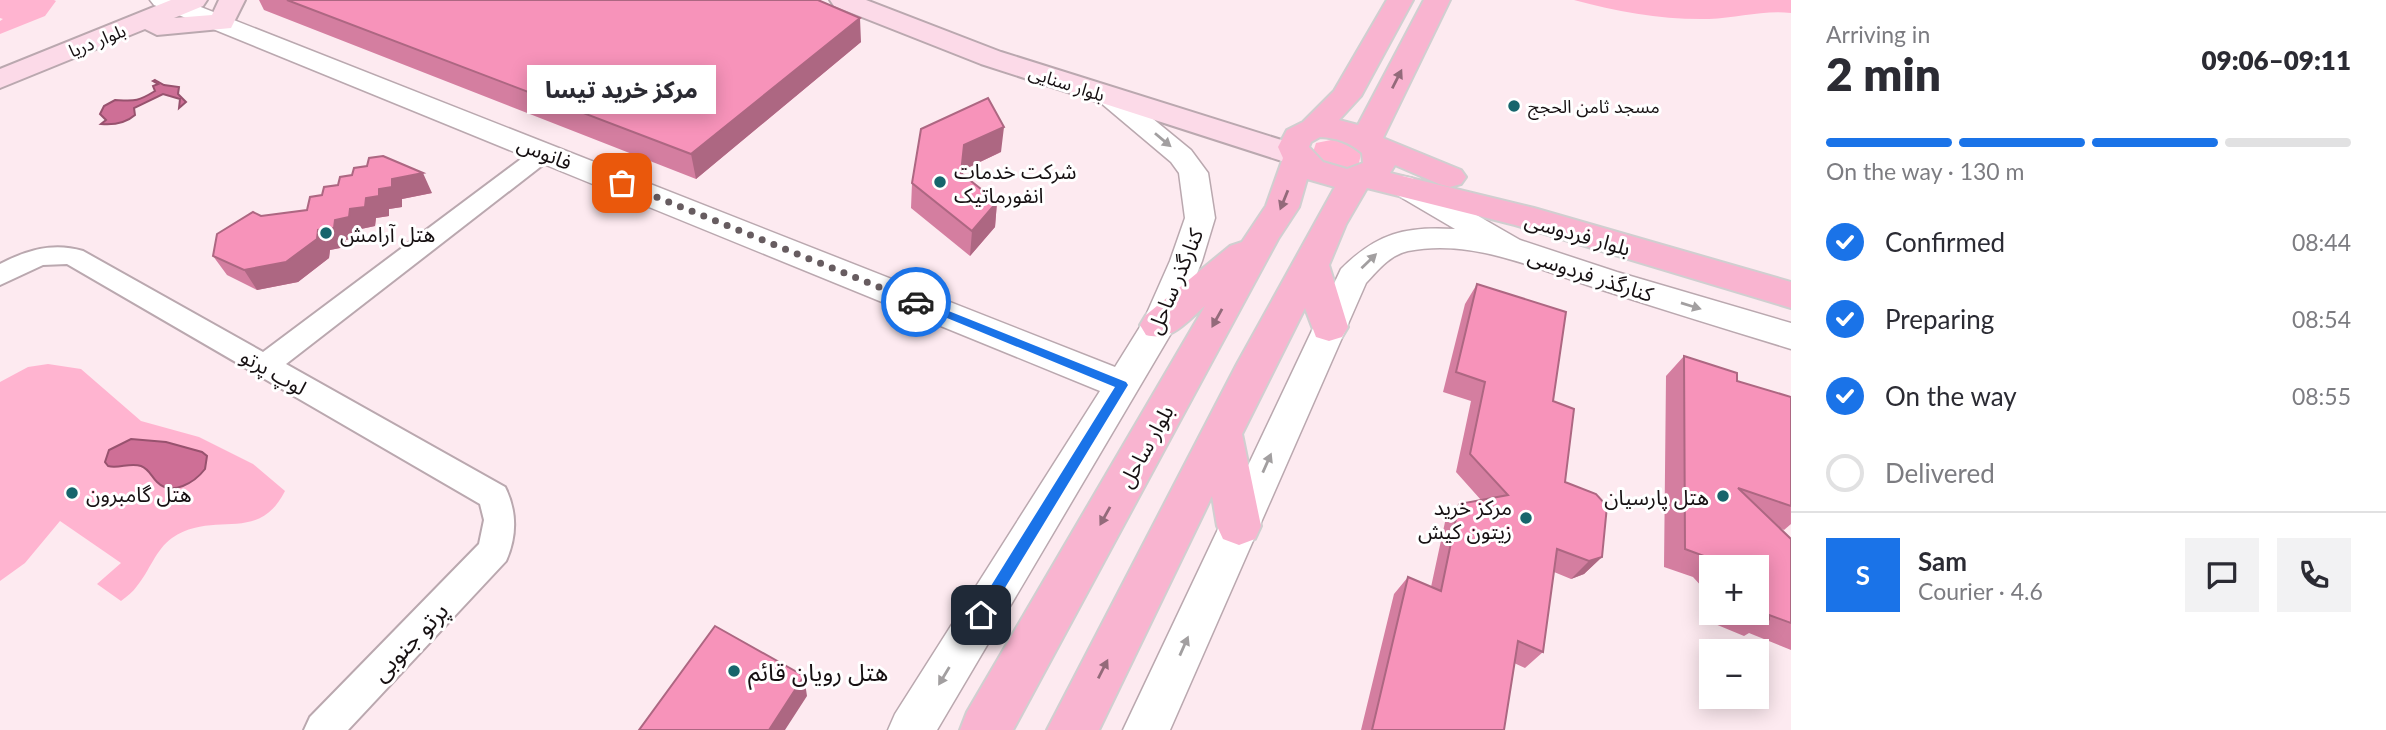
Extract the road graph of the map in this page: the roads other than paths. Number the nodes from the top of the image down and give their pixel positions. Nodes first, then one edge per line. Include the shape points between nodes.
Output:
1 (843, 0) edge
2 (877, 0) edge
3 (1400, 0) edge
4 (1437, 0) edge
5 (172, 2) edge
6 (103, 11) dead end
7 (227, 11) edge
8 (82, 37) junction
9 (0, 59) edge
10 (0, 79) edge
11 (1110, 97) junction
12 (1368, 142) junction
13 (1304, 143) junction
14 (545, 152) junction
15 (1360, 178) junction
16 (1402, 185) junction
17 (1262, 237) junction
18 (1509, 247) junction
19 (1311, 265) junction
20 (0, 276) edge
21 (1791, 277) edge
22 (1791, 295) edge
23 (1159, 325) junction
24 (1329, 327) junction
25 (1791, 336) edge
26 (264, 365) junction
27 (1122, 385) junction
28 (1222, 433) junction
29 (1239, 526) junction
30 (494, 551) joint
31 (323, 730) edge
32 (911, 730) edge
33 (985, 730) edge
34 (1072, 730) edge
35 (1146, 730) edge

1 - 11 main road, بلوار سنایی via 991,58
2 - 13 main road, بلوار سنایی via 1002,48
3 - 13 main road, بلوار ساحل via 1346,96
12 -> 4 main road
5 - 7 street, فانوس
5 - 8 main road, بلوار دریا
6 - 8 main road
7 - 8 main road via 148,29
7 - 14 street, فانوس
8 - 9 main road, بلوار دریا
8 - 10 main road, بلوار دریا
11 - 13 main road, بلوار سنایی
11 -> 23 street, کنارگذر ساحل via 1181,156 1193,173 1200,218
12 - 13 main road, بلوار فردوسی via 1339,129
12 - 15 main road via 1377,151 1379,166
12 - 21 main road, بلوار فردوسی via 1442,175
13 - 15 main road, بلوار فردوسی via 1317,173
13 -> 17 main road, بلوار ساحل via 1282,206
14 - 26 street
14 - 27 street, فانوس
15 - 16 main road, بلوار فردوسی
15 - 19 main road via 1329,224
16 - 18 street, کنارگذر فردوسی
16 - 22 main road, بلوار فردوسی
17 - 23 main road
17 -> 33 main road, بلوار ساحل
24 -> 18 street via 1352,278 1380,251 1410,241 1457,239
18 -> 25 street, کنارگذر فردوسی
19 - 24 main road
19 - 28 main road
20 - 26 street, لوپ پرتو via 41,256 65,254
23 - 27 street, کنارگذر ساحل
29 -> 24 street
26 - 30 street, لوپ پرتو via 495,496 500,520
27 -> 32 street, کنارگذر ساحل
28 - 29 main road
34 -> 28 main road
35 -> 29 street
30 - 31 street, پرتو جنوبی

